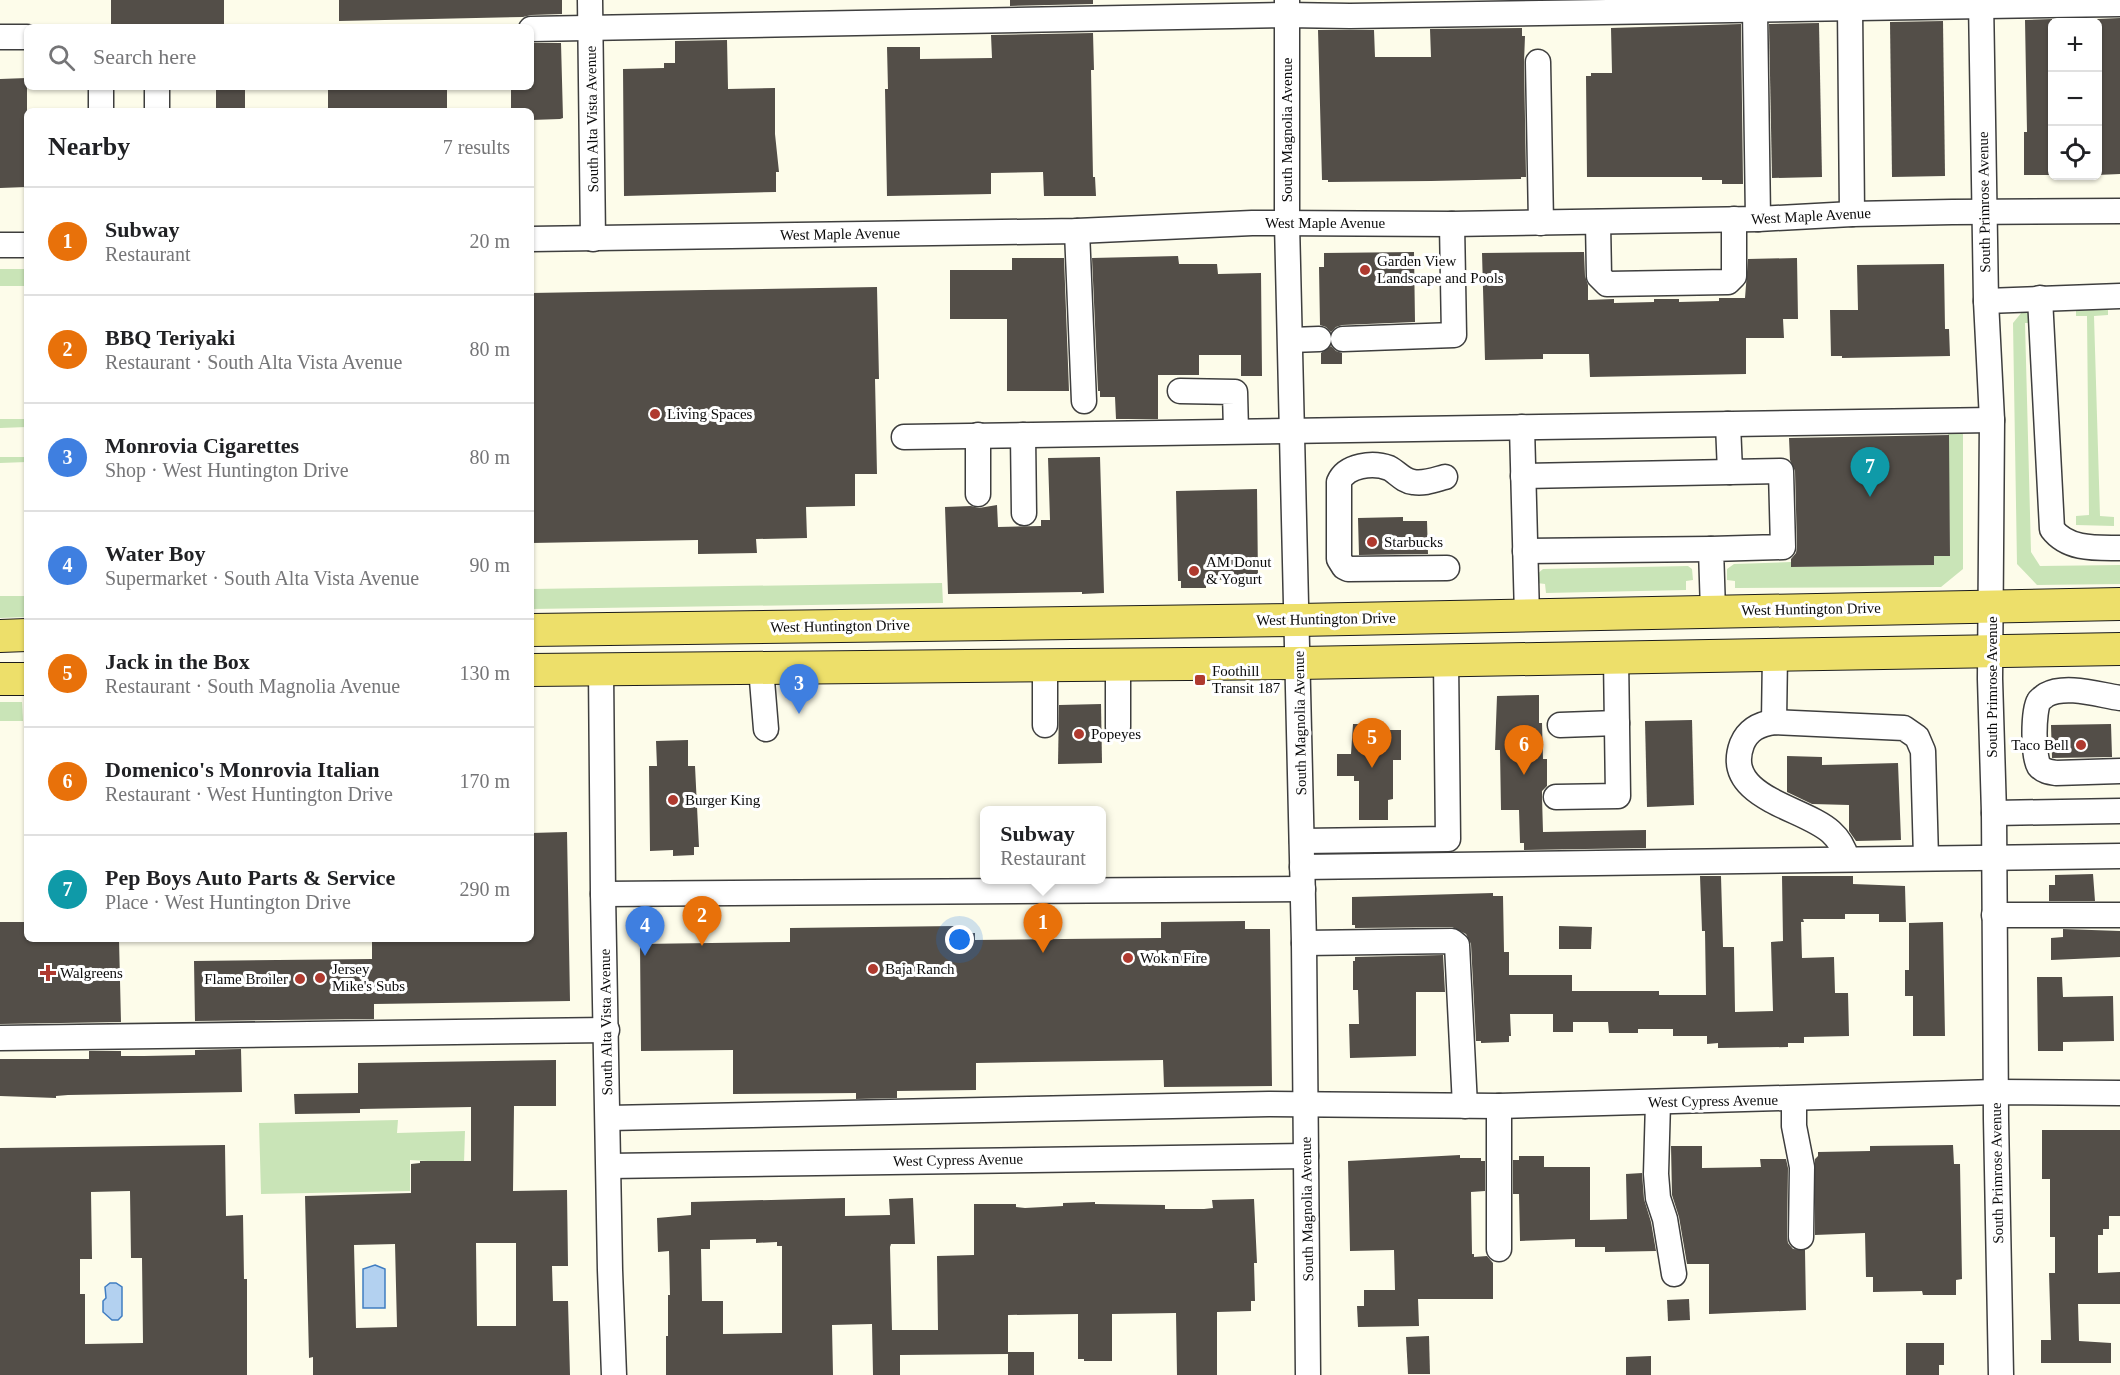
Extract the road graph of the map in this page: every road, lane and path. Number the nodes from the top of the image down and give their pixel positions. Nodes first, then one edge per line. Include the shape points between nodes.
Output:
1 (590, 0) edge
2 (2086, 2) edge
3 (1981, 3) edge
4 (2120, 4) edge
5 (1287, 8) edge
6 (1350, 8) edge
7 (1850, 8) junction
8 (1755, 10) junction
9 (590, 28) junction
10 (534, 29) edge
11 (0, 37) edge
12 (24, 37) edge
13 (1538, 62) dead end
14 (100, 90) edge
15 (157, 90) edge
16 (101, 108) edge
17 (157, 108) edge
18 (2120, 211) edge
19 (1985, 212) junction
20 (1852, 214) junction
21 (1734, 219) junction
22 (1758, 219) junction
23 (1598, 222) junction
24 (1287, 223) junction
25 (1541, 223) junction
26 (1452, 225) junction
27 (1077, 231) junction
28 (534, 239) edge
29 (593, 239) junction
30 (0, 245) edge
31 (24, 245) edge
32 (2120, 297) edge
33 (2040, 298) junction
34 (1986, 301) junction
35 (1319, 339) dead end
36 (1343, 339) dead end
37 (1291, 340) junction
38 (1180, 391) dead end
39 (1084, 401) dead end
40 (1992, 420) junction
41 (1728, 424) junction
42 (1522, 427) junction
43 (1291, 430) junction
44 (1236, 431) junction
45 (978, 435) junction
46 (1023, 435) junction
47 (904, 436) dead end
48 (1730, 472) junction
49 (1523, 476) junction
50 (1445, 477) dead end
51 (978, 494) dead end
52 (1024, 513) dead end
53 (2120, 548) edge
54 (1711, 549) junction
55 (1525, 551) junction
56 (1447, 568) dead end
57 (2120, 604) edge
58 (1991, 606) junction
59 (1713, 611) junction
60 (1527, 616) junction
61 (1298, 620) junction
62 (747, 627) junction
63 (534, 630) edge
64 (24, 635) edge
65 (0, 636) edge
66 (1990, 650) junction
67 (2120, 650) edge
68 (1775, 654) junction
69 (1616, 657) junction
70 (1446, 660) junction
71 (1298, 663) junction
72 (1118, 664) junction
73 (1045, 665) junction
74 (761, 668) junction
75 (601, 669) junction
76 (534, 670) edge
77 (0, 679) edge
78 (24, 679) edge
79 (2120, 698) edge
80 (1774, 722) junction
81 (1617, 723) junction
82 (1045, 725) dead end
83 (1560, 725) dead end
84 (1118, 727) dead end
85 (766, 729) dead end
86 (2120, 771) edge
87 (1556, 797) dead end
88 (2120, 811) edge
89 (1994, 813) junction
90 (1302, 841) junction
91 (2120, 856) edge
92 (1926, 858) junction
93 (1994, 858) junction
94 (1846, 860) junction
95 (1302, 878) junction
96 (1106, 882) edge
97 (1040, 884) edge
98 (603, 894) junction
99 (1994, 915) junction
100 (2120, 915) edge
101 (1304, 943) junction
102 (607, 1030) junction
103 (0, 1038) edge
104 (1996, 1092) junction
105 (2120, 1094) edge
106 (1794, 1099) junction
107 (1658, 1102) junction
108 (1305, 1104) junction
109 (1465, 1106) junction
110 (1499, 1106) junction
111 (609, 1118) junction
112 (1306, 1156) junction
113 (609, 1166) junction
114 (1801, 1237) dead end
115 (1499, 1249) dead end
116 (1674, 1274) dead end
117 (614, 1375) edge
118 (1308, 1375) edge
119 (2001, 1375) edge

1 - 9 street, South Alta Vista Avenue
2 - 3 street
2 - 4 street
3 - 7 street
3 - 19 street, South Primrose Avenue
5 - 6 street
5 - 9 street
5 - 24 street, South Magnolia Avenue
6 - 8 street
7 - 8 street
7 - 20 street
8 - 22 street
9 - 10 street
9 - 29 street, South Alta Vista Avenue
11 - 12 street
13 - 25 street
14 - 16 street
15 - 17 street
18 - 19 street, West Maple Avenue
19 - 20 street, West Maple Avenue
19 - 34 street, South Primrose Avenue
20 - 22 street, West Maple Avenue
21 - 22 street, West Maple Avenue
21 - 23 street, West Maple Avenue
21 - 23 street via 1734,276 1728,282 1607,284 1599,276
23 - 25 street, West Maple Avenue
24 - 26 street, West Maple Avenue
24 - 27 street, West Maple Avenue
24 - 37 street, South Magnolia Avenue
25 - 26 street, West Maple Avenue
26 - 36 street via 1454,334
27 - 29 street, West Maple Avenue
27 - 39 street
28 - 29 street, West Maple Avenue
30 - 31 street
32 - 33 street
33 - 34 street
33 - 53 street via 2052,529 2068,543
34 - 40 street, South Primrose Avenue
35 - 37 street
37 - 43 street, South Magnolia Avenue
38 - 44 street via 1235,392
40 - 41 street
40 - 58 street, South Primrose Avenue
41 - 42 street
41 - 48 street
42 - 43 street
42 - 49 street
43 - 44 street
43 - 61 street, South Magnolia Avenue
44 - 46 street
45 - 46 street
45 - 47 street
45 - 51 street
46 - 52 street
48 - 49 street
48 - 54 street via 1781,471 1783,547
49 - 55 street
50 - 56 street via 1410,482 1389,468 1374,466 1347,472 1339,482 1340,560 1348,569
54 - 55 street
54 - 59 street
55 - 60 street
57 - 58 main road, West Huntington Drive
58 - 59 main road, West Huntington Drive
58 - 66 street, South Primrose Avenue
59 - 60 main road, West Huntington Drive
60 - 61 main road, West Huntington Drive
61 - 62 main road, West Huntington Drive
61 - 71 street, South Magnolia Avenue
62 - 63 main road, West Huntington Drive
62 - 75 main road via 711,644 626,645
64 - 65 main road
66 - 67 main road
66 - 68 main road
66 - 89 street, South Primrose Avenue
68 - 69 main road
68 - 80 street
69 - 70 main road
69 - 81 street
70 - 71 main road
70 - 90 street via 1448,839
71 - 72 main road
71 - 90 street, South Magnolia Avenue
72 - 73 main road
72 - 84 street
73 - 74 main road
73 - 82 street
74 - 75 main road
74 - 85 street
75 - 76 main road
75 - 98 street, South Alta Vista Avenue
77 - 78 main road
79 - 86 street via 2071,691 2045,695 2036,710 2035,752 2040,767 2046,771
80 - 92 street via 1904,728 1917,737 1923,751
80 - 94 street via 1762,724 1744,740 1740,762 1748,785 1829,830 1844,848
81 - 83 street
81 - 87 street via 1618,795
88 - 89 street
89 - 93 street, South Primrose Avenue
90 - 95 street, South Magnolia Avenue
91 - 93 street
92 - 93 street
92 - 94 street
93 - 99 street, South Primrose Avenue
94 - 95 street
95 - 96 street
95 - 101 street, South Magnolia Avenue
97 - 98 street
98 - 102 street, South Alta Vista Avenue
99 - 100 street
99 - 104 street, South Primrose Avenue
101 - 108 street, South Magnolia Avenue
101 - 109 street via 1452,940 1457,945
102 - 103 street
102 - 111 street, South Alta Vista Avenue
104 - 105 street, West Cypress Avenue
104 - 106 street, West Cypress Avenue
104 - 119 street, South Primrose Avenue
106 - 107 street, West Cypress Avenue
106 - 114 street via 1794,1126 1802,1167
107 - 110 street, West Cypress Avenue
107 - 116 street via 1658,1198
108 - 109 street, West Cypress Avenue
108 - 111 street, West Cypress Avenue
108 - 112 street, South Magnolia Avenue
109 - 110 street, West Cypress Avenue
110 - 115 street
111 - 113 street, South Alta Vista Avenue
112 - 113 street, West Cypress Avenue
112 - 118 street, South Magnolia Avenue
113 - 117 street, South Alta Vista Avenue

